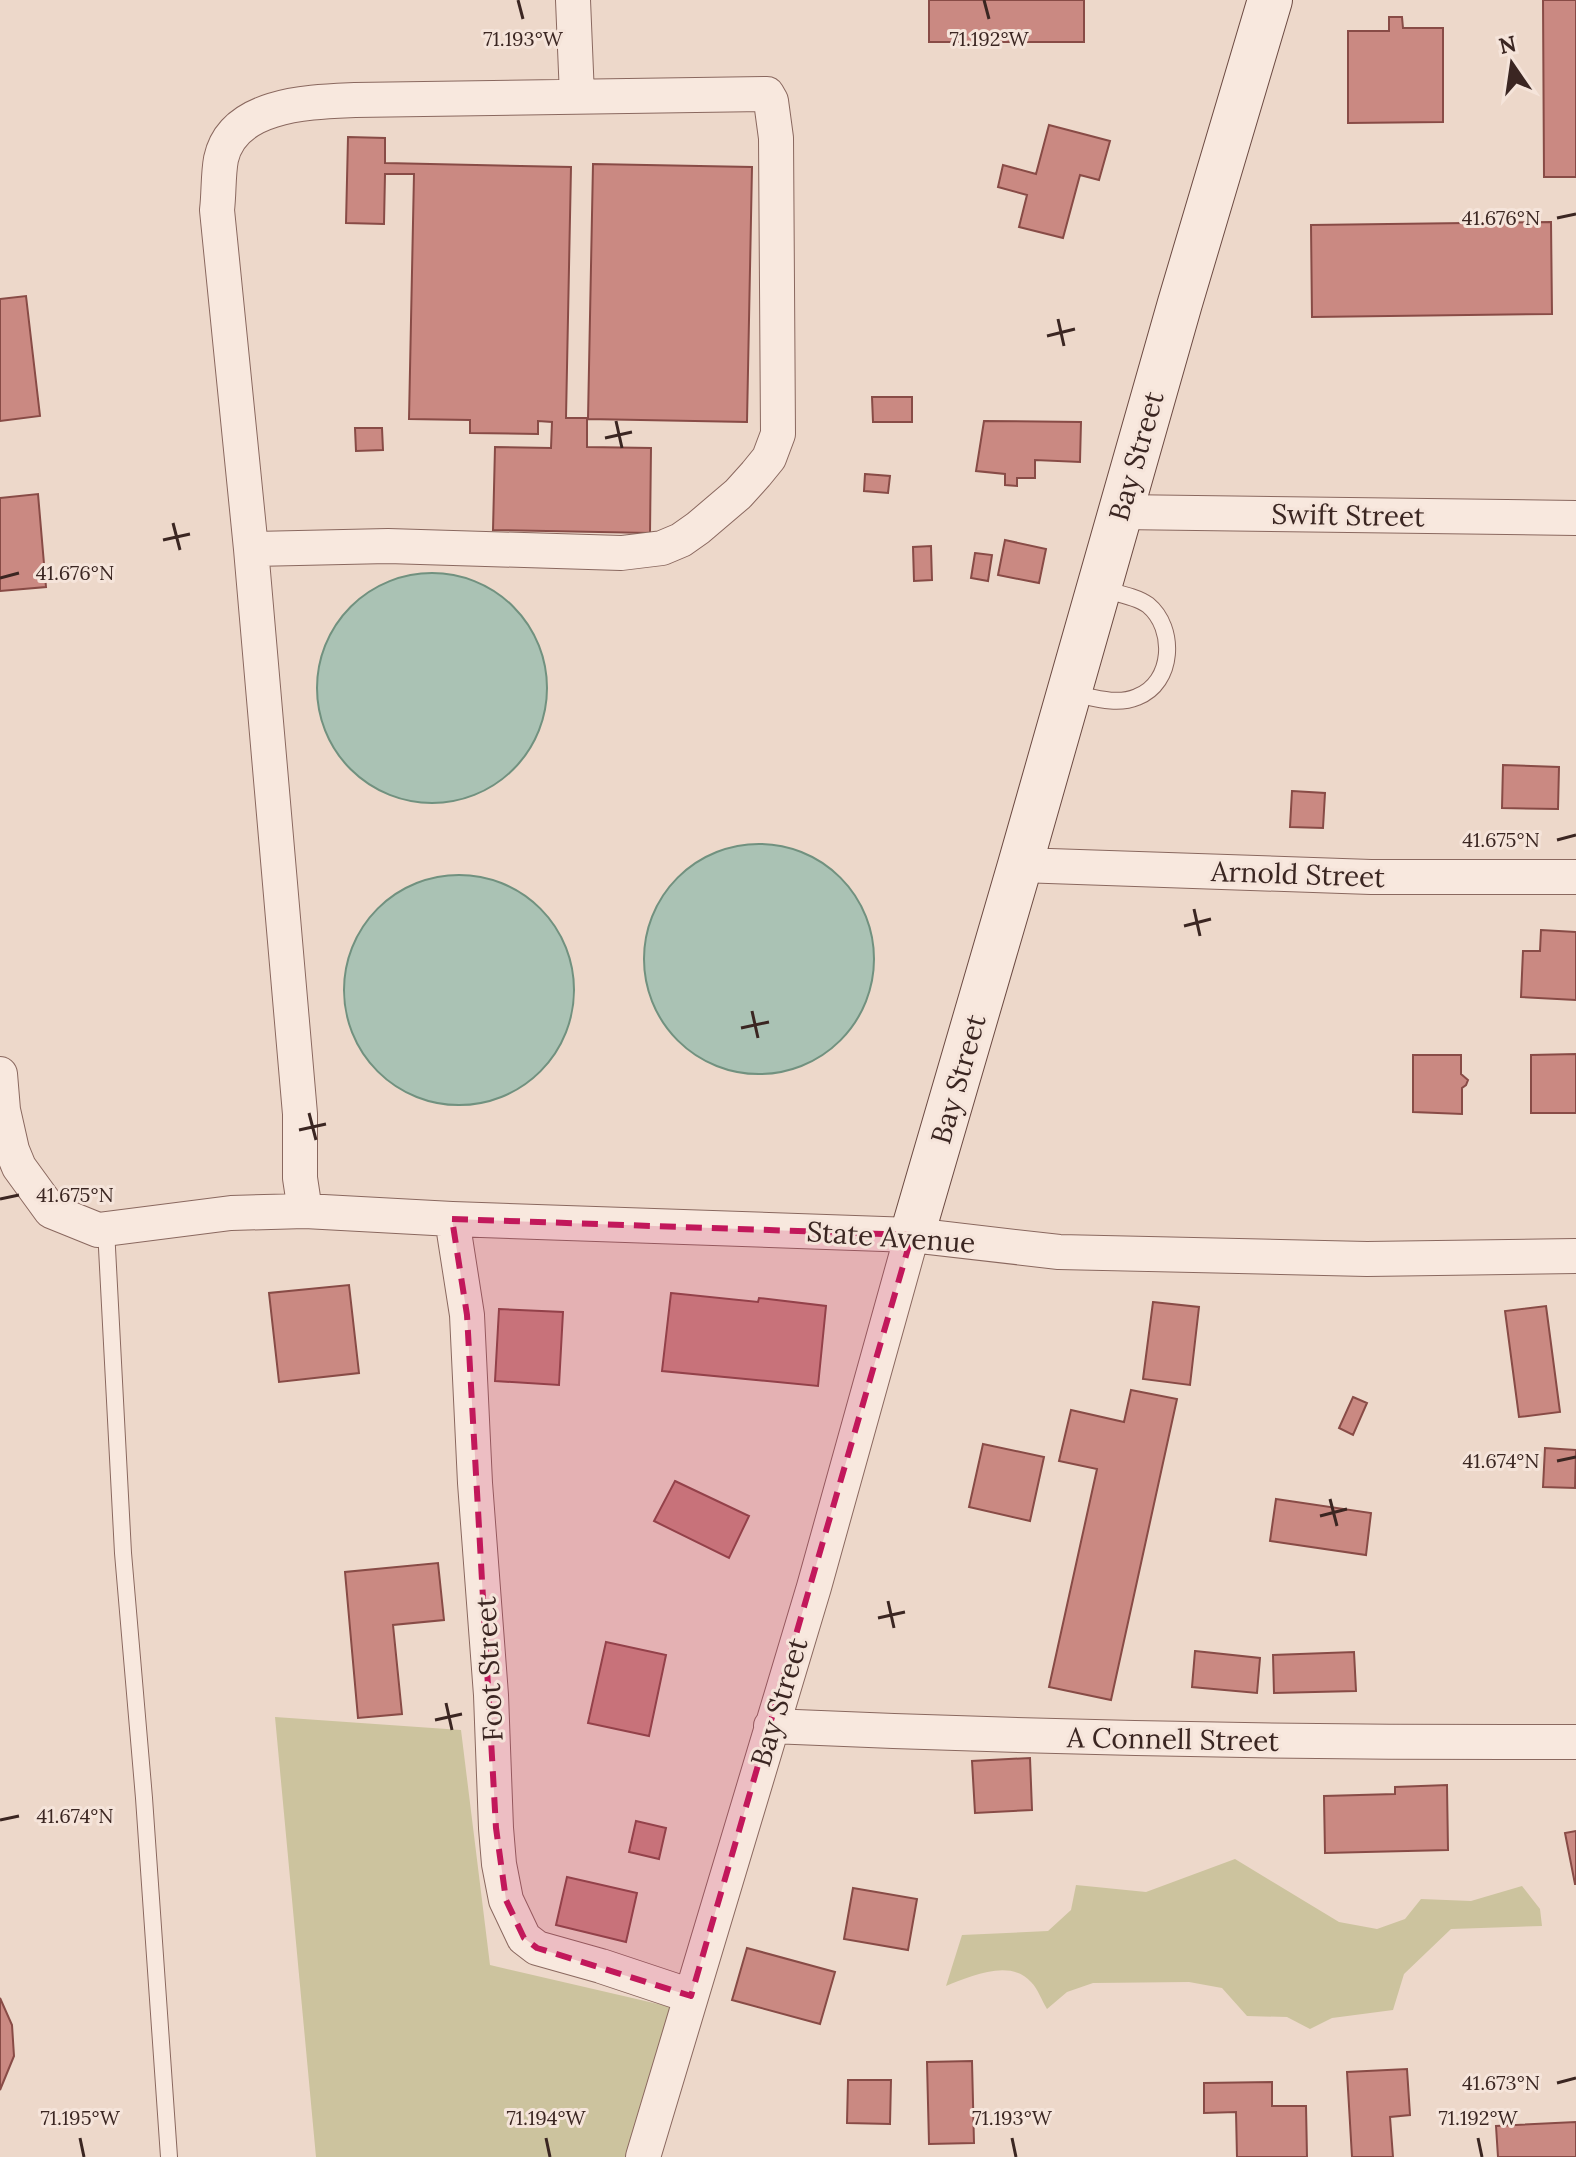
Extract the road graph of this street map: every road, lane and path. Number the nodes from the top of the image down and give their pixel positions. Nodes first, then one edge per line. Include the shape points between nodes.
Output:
1 (573, 0) edge
2 (1270, 0) edge
3 (577, 96) junction
4 (1120, 512) junction
5 (1576, 518) edge
6 (251, 549) junction
7 (1099, 588) junction
8 (1069, 692) junction
9 (1020, 865) junction
10 (1576, 877) edge
11 (0, 1074) edge
12 (305, 1211) junction
13 (452, 1219) junction
14 (106, 1229) junction
15 (912, 1235) junction
16 (1576, 1256) edge
17 (771, 1726) junction
18 (1576, 1742) edge
19 (691, 1996) junction
20 (169, 2157) edge
21 (643, 2157) edge

1 - 3 street
2 - 4 main road, Bay Street
3 - 6 street via 307,103 261,115 231,138 221,157 217,210
3 - 6 street via 758,92 771,101 776,138 778,434 769,458 698,528 648,551
4 - 5 street, Swift Street
4 - 7 main road, Bay Street
6 - 12 street
7 - 8 main road, Bay Street
7 - 8 lane via 1145,602 1161,618 1166,665 1157,684 1137,697 1111,701
8 - 9 main road, Bay Street
9 - 10 street, Arnold Street via 1371,877
9 - 15 main road, Bay Street
11 - 14 street via 3,1110 19,1167 51,1211
12 - 13 street, State Avenue
12 - 14 street, State Avenue via 207,1215
13 - 15 street, State Avenue
13 - 19 street, Foot Street via 467,1315 496,1828 506,1900 524,1938 537,1948
14 - 20 lane via 123,1553
15 - 16 street, State Avenue via 1059,1252 1367,1259
15 - 17 street, Bay Street
17 - 18 street, A Connell Street via 1361,1743
17 - 19 street, Bay Street
19 - 21 street, Bay Street

